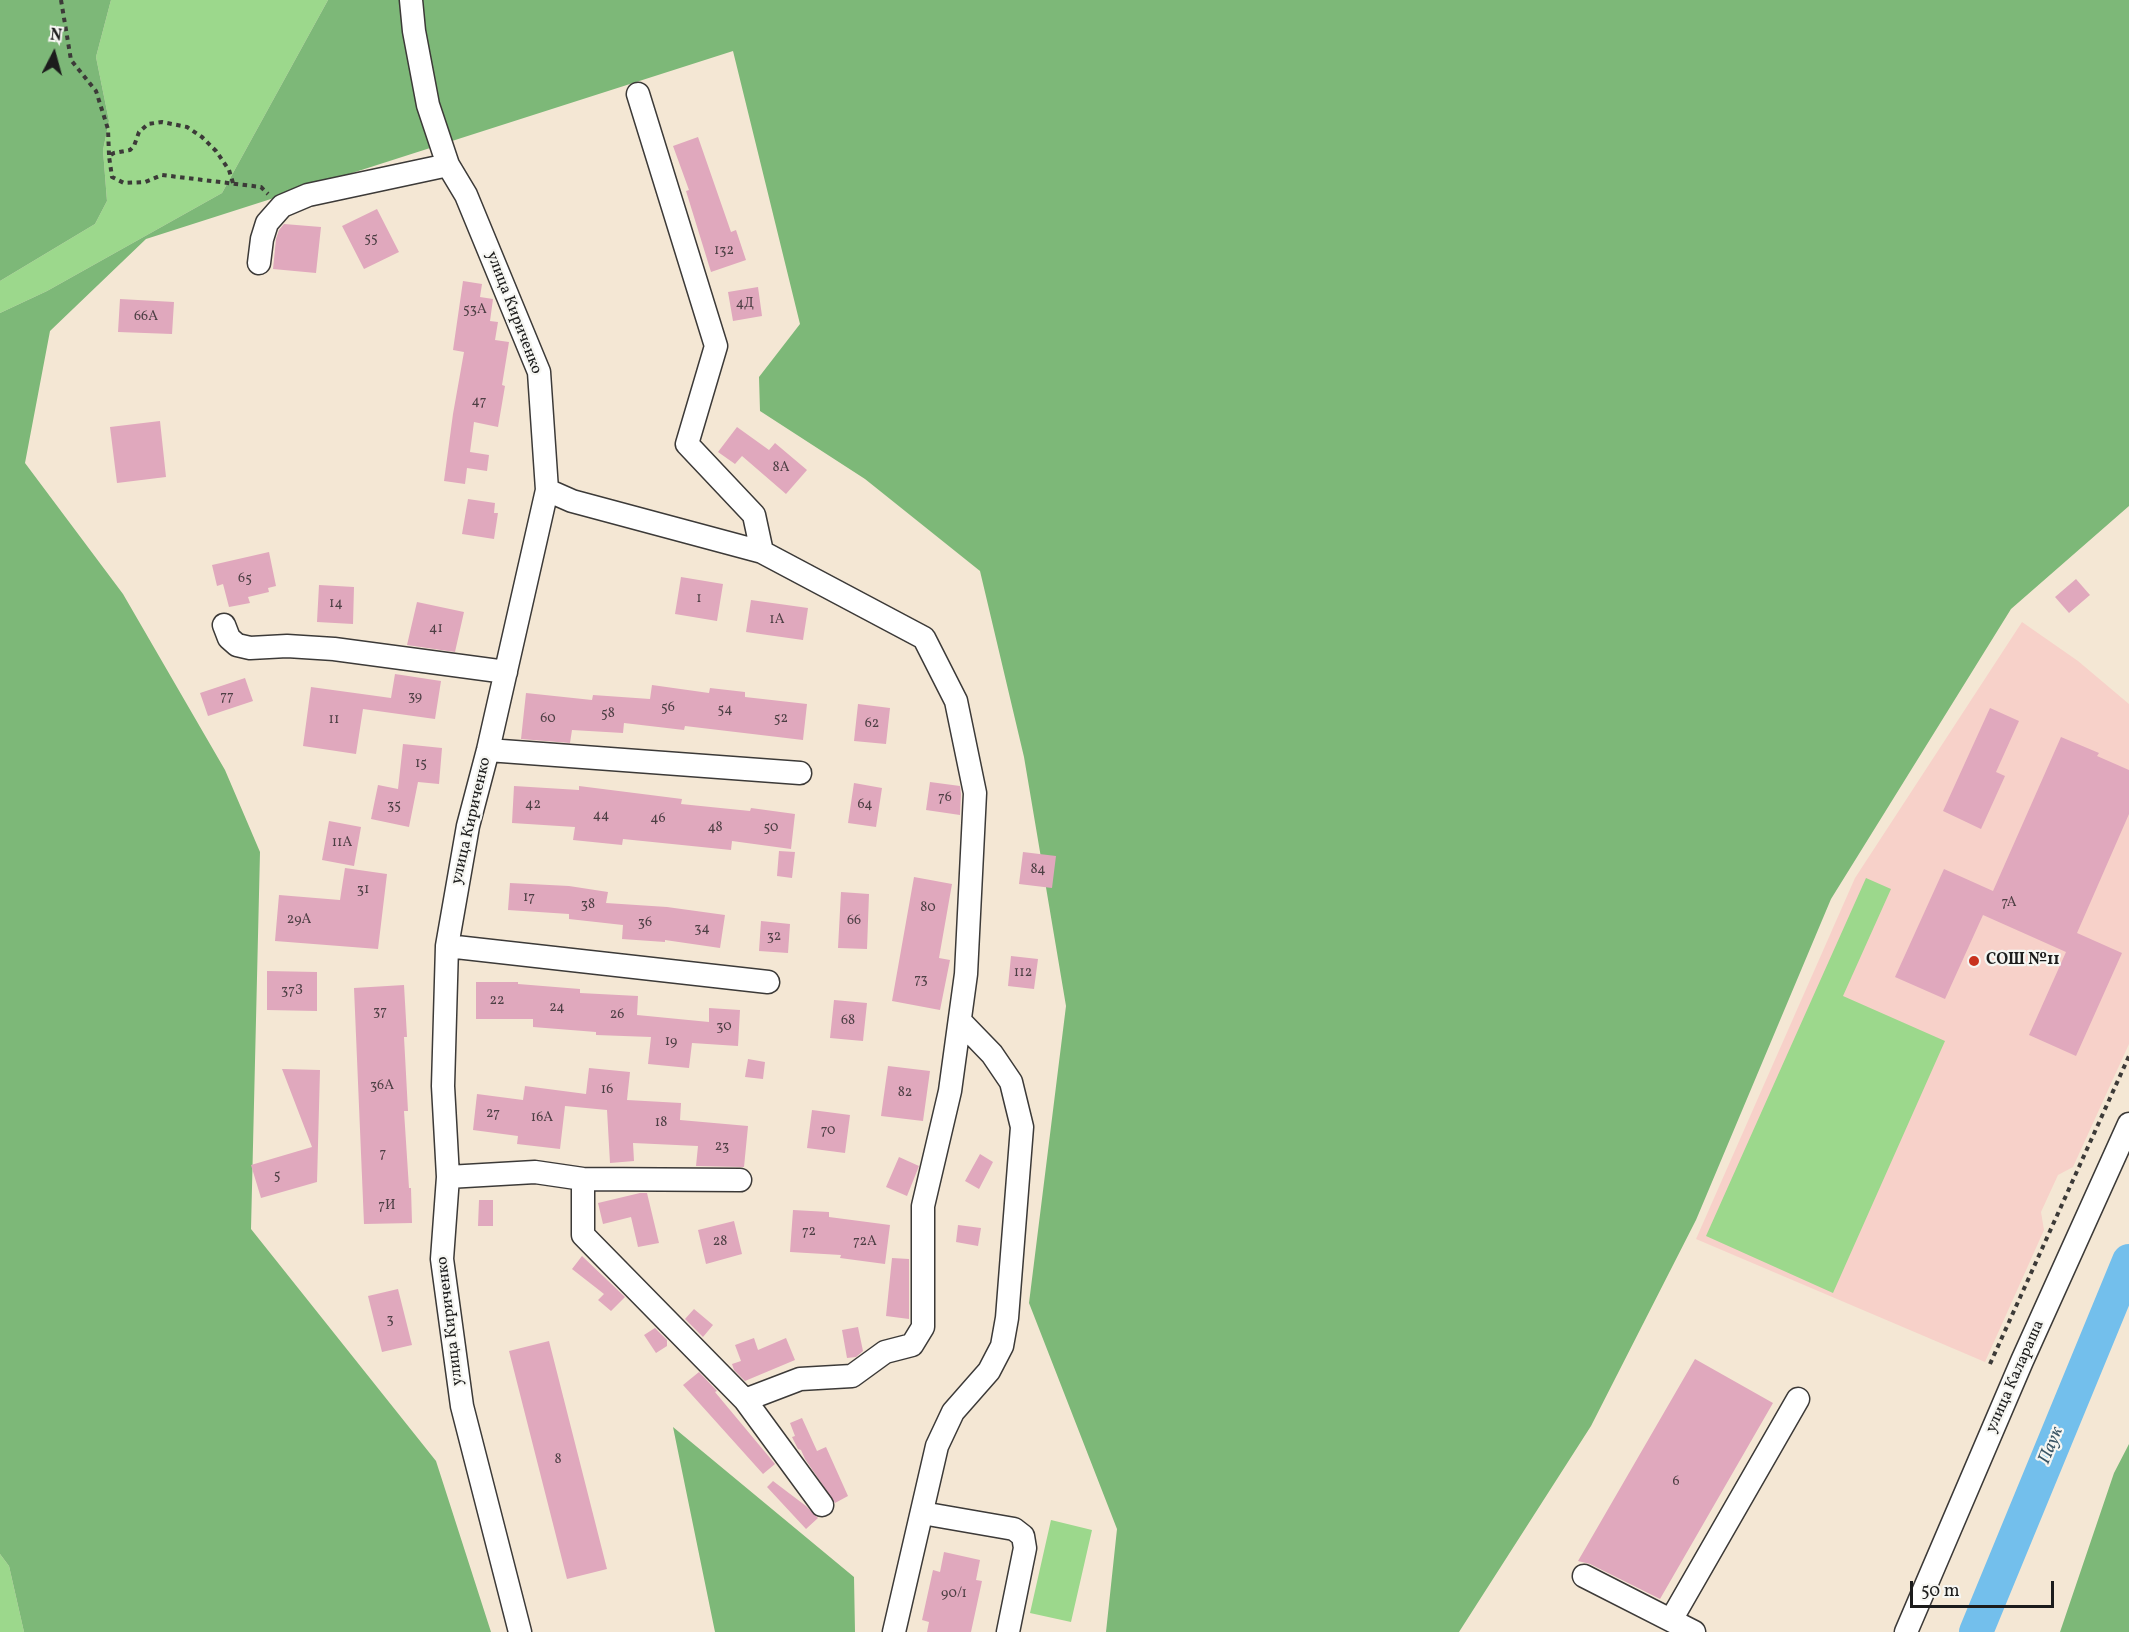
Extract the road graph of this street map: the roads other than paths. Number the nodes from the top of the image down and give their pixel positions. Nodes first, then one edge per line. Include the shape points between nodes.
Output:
1 (411, 0) edge
2 (638, 94) dead end
3 (448, 165) junction
4 (259, 263) dead end
5 (547, 490) junction
6 (762, 552) junction
7 (224, 624) dead end
8 (506, 672) junction
9 (488, 750) junction
10 (800, 773) dead end
11 (447, 946) junction
12 (768, 982) dead end
13 (960, 1021) junction
14 (2129, 1124) edge
15 (448, 1177) junction
16 (583, 1179) junction
17 (740, 1180) dead end
18 (1798, 1399) dead end
19 (745, 1400) junction
20 (822, 1505) dead end
21 (922, 1513) junction
22 (1584, 1576) dead end
23 (1671, 1620) junction
24 (520, 1632) edge
25 (894, 1632) edge
26 (1008, 1632) edge
27 (1695, 1632) edge
28 (1906, 1632) edge

1 - 3 street, улица Кириченко via 428,105
2 - 6 street via 716,346 687,444 754,515
3 - 4 street via 308,195 282,206 267,223
3 - 5 street, улица Кириченко via 466,195 539,372
5 - 6 street via 572,501
5 - 8 street, улица Кириченко
6 - 13 street via 924,638 956,701 975,793
7 - 8 street via 229,638 250,648 334,649
8 - 9 street, улица Кириченко
9 - 10 street
9 - 11 street, улица Кириченко via 468,826
11 - 12 street
11 - 15 street, улица Кириченко via 443,1086
13 - 19 street via 950,1091 923,1206 922,1327 912,1345 885,1352 852,1376 800,1379
13 - 21 street via 992,1054 1011,1082 1022,1139 1002,1346 989,1371 953,1412 937,1446
14 - 28 street, улица Калараша
15 - 16 street via 535,1172
15 - 24 street, улица Кириченко via 442,1259 462,1406
16 - 17 street
16 - 19 street via 583,1235
18 - 23 street
19 - 20 street
21 - 25 street
21 - 26 street via 1014,1529 1023,1536 1025,1548
22 - 23 street
23 - 27 street

